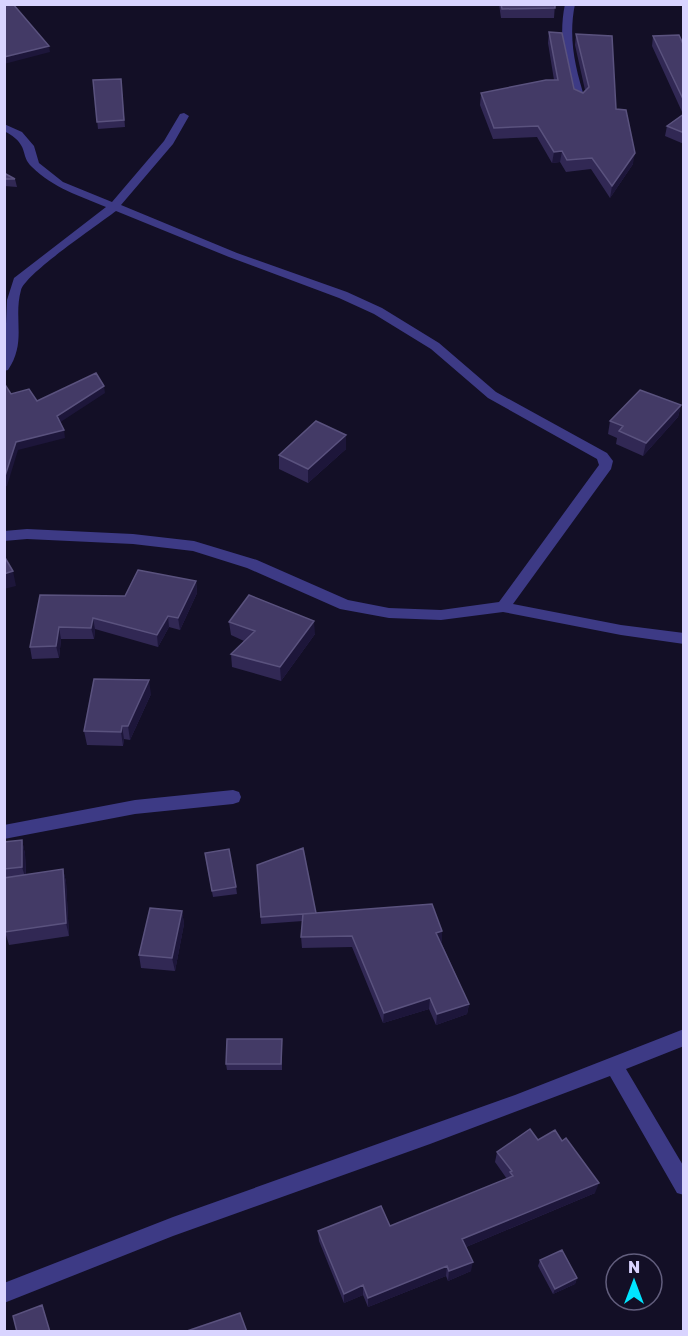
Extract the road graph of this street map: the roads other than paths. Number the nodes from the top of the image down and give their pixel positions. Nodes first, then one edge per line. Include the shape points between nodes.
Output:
1 (570, 4) edge
2 (580, 99) edge
3 (184, 117) dead end
4 (4, 127) edge
5 (114, 207) junction
6 (4, 367) edge
7 (4, 536) edge
8 (503, 608) junction
9 (684, 639) edge
10 (233, 797) dead end
11 (4, 832) edge
12 (684, 1037) edge
13 (615, 1067) junction
14 (684, 1186) edge
15 (4, 1293) edge

1 - 2 street via 566,36
3 - 5 street via 170,142
4 - 5 street via 18,134 29,146 34,164 59,184
5 - 6 street via 20,278 12,298 13,354
5 - 8 street via 378,311 435,346 492,395 602,456 606,466
7 - 8 street via 133,539 194,546 252,564 345,605 389,613 441,615
8 - 9 street
10 - 11 street via 135,807
12 - 13 street
13 - 14 street
13 - 15 street via 260,1194

